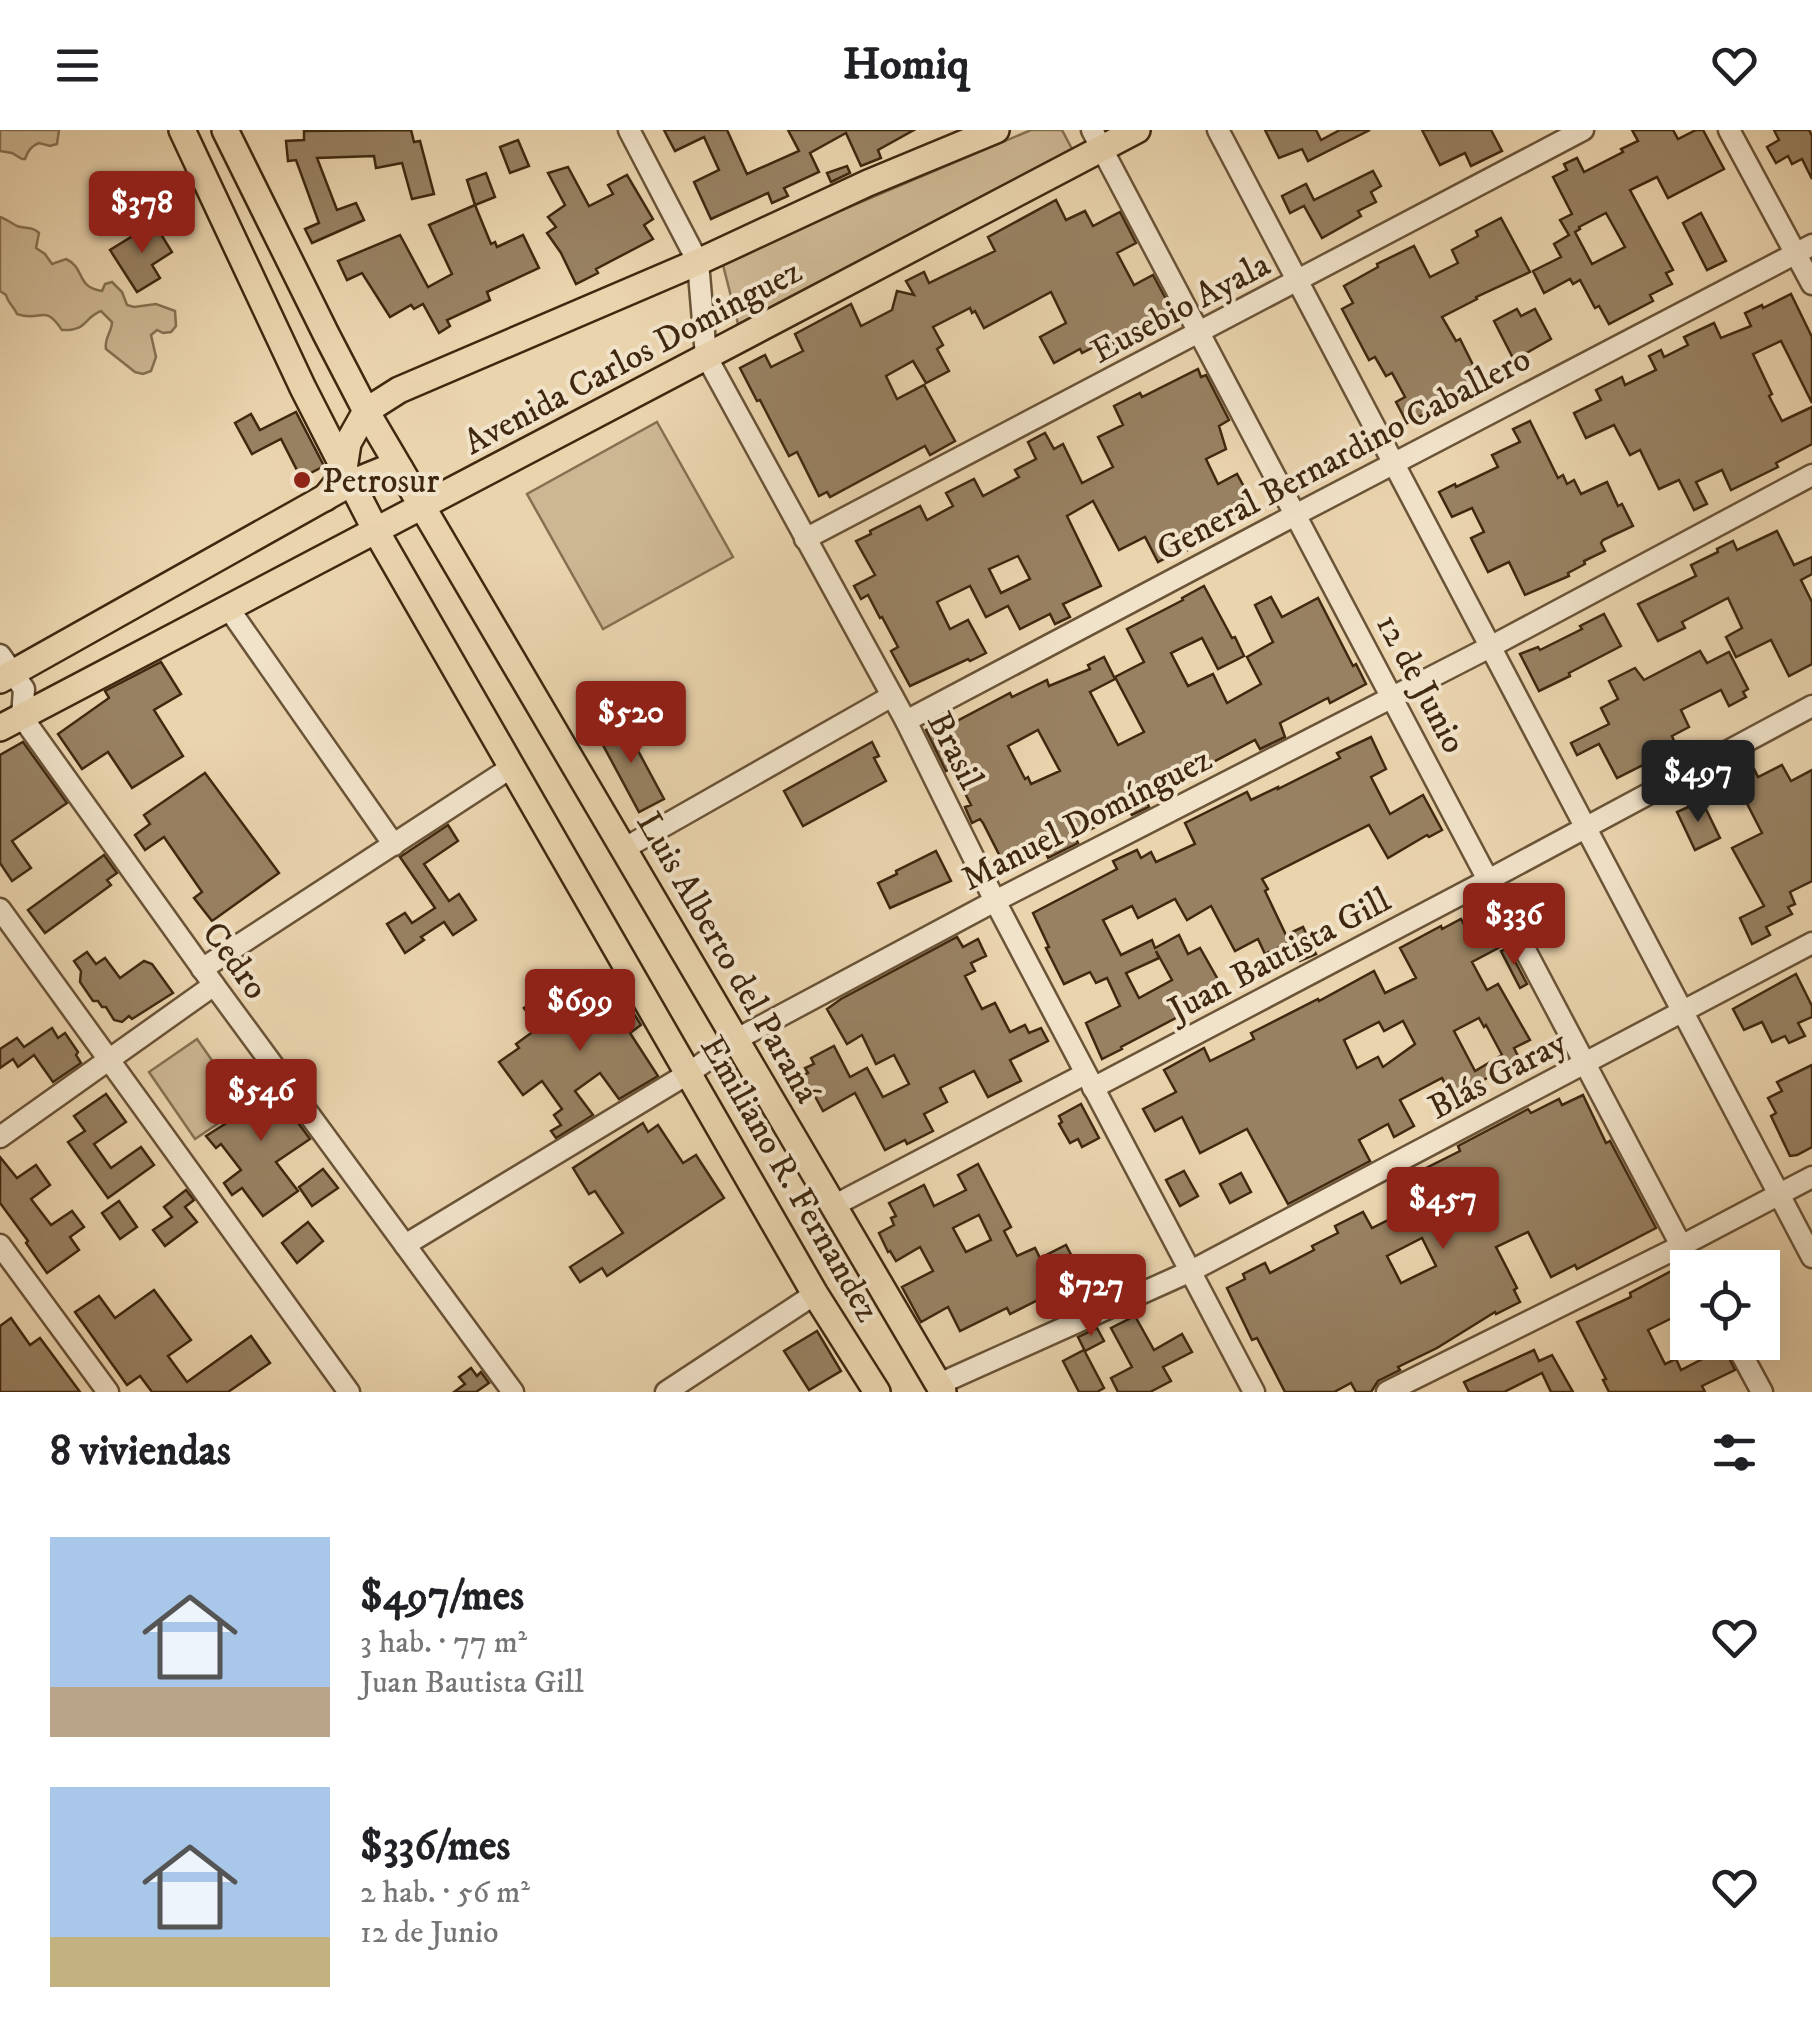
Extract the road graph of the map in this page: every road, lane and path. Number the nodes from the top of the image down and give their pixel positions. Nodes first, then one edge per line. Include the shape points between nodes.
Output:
1 (182, 130) edge
2 (629, 130) edge
3 (1136, 130) edge
4 (1218, 130) edge
5 (1583, 130) edge
6 (1730, 130) edge
7 (233, 132) edge
8 (984, 132) edge
9 (1097, 139) edge
10 (1804, 249) edge
11 (698, 262) junction
12 (1299, 281) junction
13 (1812, 284) edge
14 (1200, 332) junction
15 (706, 356) junction
16 (366, 411) junction
17 (1393, 464) junction
18 (400, 469) junction
19 (1812, 475) edge
20 (348, 476) junction
21 (422, 507) junction
22 (1296, 514) junction
23 (376, 532) junction
24 (805, 540) junction
25 (229, 609) junction
26 (1490, 647) junction
27 (4, 669) edge
28 (892, 696) junction
29 (1392, 698) junction
30 (1812, 706) edge
31 (906, 721) junction
32 (11, 722) edge
33 (512, 767) junction
34 (1585, 828) junction
35 (394, 845) junction
36 (625, 848) junction
37 (1490, 880) junction
38 (995, 901) junction
39 (0, 908) edge
40 (1812, 943) edge
41 (208, 977) junction
42 (1683, 1012) junction
43 (737, 1039) junction
44 (110, 1061) junction
45 (1586, 1064) junction
46 (689, 1073) junction
47 (1089, 1081) junction
48 (0, 1138) edge
49 (1812, 1177) edge
50 (1780, 1194) junction
51 (835, 1206) junction
52 (0, 1245) edge
53 (406, 1246) junction
54 (1682, 1246) junction
55 (1684, 1250) edge
56 (1812, 1257) edge
57 (1190, 1271) junction
58 (816, 1294) junction
59 (1745, 1360) edge
60 (941, 1388) edge
61 (108, 1392) edge
62 (348, 1392) edge
63 (513, 1392) edge
64 (666, 1392) edge
65 (876, 1392) edge
66 (1254, 1392) edge
67 (1387, 1392) edge
68 (1762, 1392) edge

1 - 20 main road, Emiliano R. Fernandez
2 - 11 street, Brasil
3 - 9 main road, Avenida Carlos Dominguez
4 - 12 street
5 - 12 street, Eusebio Ayala
6 - 10 street
7 - 16 main road, Luis Alberto del Paraná
8 - 11 main road, Avenida Carlos Dominguez
9 - 14 street, 12 de Junio
9 - 15 main road, Avenida Carlos Dominguez
10 - 13 street
10 - 17 street, General Bernardino Caballero
11 - 15 street, Brasil
11 - 16 main road, Avenida Carlos Dominguez via 399,390
12 - 14 street, Eusebio Ayala
12 - 17 street
14 - 22 street, 12 de Junio
14 - 24 street, Eusebio Ayala
15 - 21 main road, Avenida Carlos Dominguez
15 - 24 street, Brasil
16 - 18 main road, Luis Alberto del Paraná
16 - 20 main road via 348,444
17 - 22 street, General Bernardino Caballero
17 - 26 street
18 - 20 main road
18 - 21 main road, Luis Alberto del Paraná
19 - 26 street, Manuel Domínguez
20 - 23 main road, Emiliano R. Fernandez
20 - 27 main road via 324,498
21 - 23 main road, Avenida Carlos Dominguez
21 - 36 main road, Luis Alberto del Paraná
22 - 29 street, 12 de Junio
22 - 31 street, General Bernardino Caballero
23 - 25 main road, Avenida Carlos Dominguez
23 - 33 main road, Emiliano R. Fernandez
24 - 28 street, Brasil
25 - 32 main road, Avenida Carlos Dominguez
25 - 35 street
26 - 29 street, Manuel Domínguez
26 - 34 street
27 - 32 street, Cedro via 24,689
28 - 31 street, Brasil
28 - 36 street
29 - 37 street, 12 de Junio
29 - 38 street, Manuel Domínguez
30 - 34 street, Juan Bautista Gill
31 - 38 street, Brasil
32 - 41 street, Cedro
33 - 35 street
33 - 46 main road, Emiliano R. Fernandez
34 - 37 street, Juan Bautista Gill
34 - 42 street
35 - 41 street
36 - 43 main road, Luis Alberto del Paraná
37 - 45 street, 12 de Junio
37 - 47 street, Juan Bautista Gill
38 - 43 street, Manuel Domínguez
38 - 47 street, Brasil
39 - 44 street
40 - 42 street, Blás Garay
41 - 44 street
41 - 53 street, Cedro
42 - 45 street, Blás Garay
42 - 50 street
43 - 46 street, Manuel Domínguez
43 - 51 main road, Luis Alberto del Paraná
44 - 48 street
44 - 62 street
45 - 54 street, 12 de Junio
45 - 57 street, Blás Garay
46 - 53 street, Manuel Domínguez
46 - 58 main road, Emiliano R. Fernandez
47 - 51 street, Juan Bautista Gill
47 - 57 street, Brasil
49 - 50 street
50 - 54 street
50 - 56 street
51 - 60 main road, Luis Alberto del Paraná
52 - 61 street
53 - 63 street, Cedro
54 - 55 street, 12 de Junio
54 - 67 street
57 - 60 street, Blás Garay
57 - 66 street, Brasil
58 - 64 street
58 - 65 main road, Emiliano R. Fernandez
59 - 68 street

